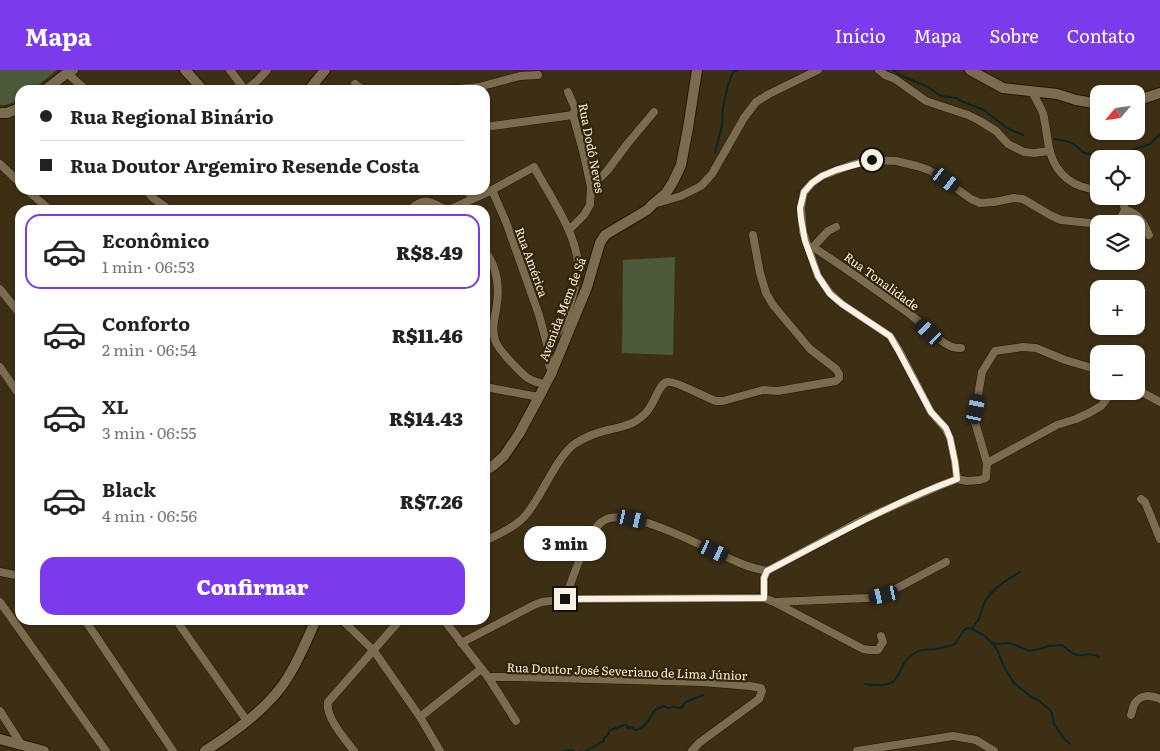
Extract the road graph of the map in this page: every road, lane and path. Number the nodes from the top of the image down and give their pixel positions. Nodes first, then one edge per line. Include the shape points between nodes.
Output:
1 (185, 70) edge
2 (230, 70) edge
3 (267, 70) edge
4 (325, 70) edge
5 (697, 70) edge
6 (818, 70) edge
7 (879, 70) edge
8 (970, 70) edge
9 (70, 72) edge
10 (538, 76) dead end
11 (52, 85) edge
12 (82, 85) edge
13 (198, 85) edge
14 (241, 85) edge
15 (252, 85) edge
16 (313, 85) edge
17 (486, 85) edge
18 (1160, 87) edge
19 (1145, 91) edge
20 (568, 92) dead end
21 (1032, 92) junction
22 (1160, 93) edge
23 (1145, 98) edge
24 (1090, 102) edge
25 (15, 110) edge
26 (654, 112) dead end
27 (0, 113) edge
28 (573, 115) junction
29 (490, 126) edge
30 (1050, 151) junction
31 (0, 164) edge
32 (15, 179) edge
33 (590, 187) junction
34 (1090, 188) edge
35 (492, 190) joint
36 (33, 195) edge
37 (150, 195) edge
38 (471, 195) edge
39 (481, 195) edge
40 (474, 198) junction
41 (654, 204) junction
42 (44, 205) edge
43 (163, 205) edge
44 (416, 205) edge
45 (436, 205) edge
46 (458, 205) edge
47 (1124, 205) edge
48 (1125, 210) junction
49 (1123, 215) edge
50 (1090, 223) edge
51 (836, 226) dead end
52 (569, 230) junction
53 (752, 235) dead end
54 (1149, 235) dead end
55 (811, 247) junction
56 (490, 259) edge
57 (0, 288) edge
58 (15, 301) edge
59 (12, 303) junction
60 (15, 307) edge
61 (548, 348) junction
62 (962, 348) dead end
63 (0, 367) edge
64 (1090, 367) edge
65 (552, 372) junction
66 (546, 384) junction
67 (490, 388) edge
68 (15, 389) edge
69 (1145, 394) edge
70 (539, 397) junction
71 (1106, 400) edge
72 (1160, 402) edge
73 (987, 463) junction
74 (490, 468) edge
75 (957, 479) junction
76 (1141, 499) dead end
77 (490, 538) edge
78 (1160, 539) edge
79 (946, 562) dead end
80 (767, 571) junction
81 (0, 572) edge
82 (15, 575) edge
83 (764, 598) junction
84 (565, 599) junction
85 (0, 602) edge
86 (774, 602) junction
87 (15, 623) edge
88 (16, 625) edge
89 (88, 625) edge
90 (180, 625) edge
91 (314, 625) edge
92 (347, 625) edge
93 (396, 625) edge
94 (448, 625) edge
95 (881, 636) dead end
96 (461, 643) junction
97 (374, 650) junction
98 (481, 669) junction
99 (488, 678) junction
100 (1160, 699) edge
101 (0, 710) edge
102 (1131, 715) dead end
103 (420, 717) junction
104 (247, 721) junction
105 (516, 721) dead end
106 (0, 739) edge
107 (22, 744) junction
108 (44, 751) edge
109 (106, 751) edge
110 (173, 751) edge
111 (206, 751) edge
112 (354, 751) edge
113 (440, 751) edge
114 (692, 751) edge
115 (857, 751) edge
116 (994, 751) edge

1 - 13 street
2 - 14 street
3 - 15 street
4 - 16 street
5 - 41 street via 681,165 666,193
6 - 41 street, Avenida Mem de Sá via 756,102 712,174 701,186
7 - 30 street via 926,101 968,116 996,131 1008,144 1024,152
8 - 21 street via 1003,88
9 - 11 street
9 - 12 street
10 - 17 street via 520,76
18 - 19 street
20 - 28 street, Rua Dodô Neves via 575,108
21 - 24 street
21 - 30 street via 1042,112
22 - 23 street
25 - 27 street
26 - 33 street via 607,171
28 - 29 street
28 - 33 street, Rua Dodô Neves
30 - 34 street via 1062,175 1070,182
31 - 32 street
33 - 52 street, Rua Dodô Neves via 590,205
35 - 52 street via 534,167
35 - 61 street, Rua América via 539,315
36 - 42 street
37 - 43 street
38 - 40 street
39 - 40 street
40 - 46 street
41 - 65 street, Avenida Mem de Sá via 605,235 600,243 587,287
44 - 45 street via 426,201
47 - 48 street
48 - 49 street
48 - 54 street via 1137,216
50 - 55 street via 1061,220 1023,199 980,203 929,170 896,161 872,160 822,176 804,192 800,208 803,232
51 - 55 street
52 - 61 street via 578,269 562,326
53 - 77 street via 766,294 810,349 836,369 840,378 788,390 763,390 716,402 675,383 664,384 649,409 636,421 595,433 574,445 562,458 528,513 509,529
55 - 62 street, Rua Tonalidade via 862,280 936,337
55 - 75 street via 818,276 830,294 890,336 931,412 946,428
56 - 66 street via 498,281 493,327 495,342 523,374 533,382
57 - 59 street
58 - 59 street
59 - 60 street
61 - 65 street, Rua América
63 - 68 street
64 - 73 street via 1036,348 994,350 982,372 974,419
65 - 66 street, Avenida Mem de Sá
66 - 70 street, Avenida Mem de Sá
67 - 70 street
69 - 72 street
70 - 74 street, Avenida Mem de Sá via 504,456
71 - 73 street via 1090,412 1057,425
73 - 75 street via 986,478
75 - 80 street via 878,513
76 - 78 street via 1146,502
79 - 86 street via 884,595
80 - 83 street
80 - 84 street via 745,566 646,522 608,518 595,529
81 - 82 street
83 - 84 street
83 - 86 street
84 - 96 street via 534,604
85 - 87 street
86 - 95 street via 863,649 878,650
88 - 109 street
89 - 110 street
90 - 104 street
91 - 104 street via 296,663 273,698
92 - 97 street
93 - 97 street
94 - 96 street
96 - 98 street
97 - 103 street
97 - 112 street via 327,707 332,721
98 - 99 street
98 - 103 street
99 - 105 street
99 - 114 street, Rua Doutor José Severiano de Lima Júnior via 702,682 761,688 759,699
100 - 102 street via 1153,696 1142,698 1136,702
101 - 107 street
103 - 113 street
104 - 111 street
106 - 107 street
107 - 108 street
115 - 116 street via 953,736 976,740

